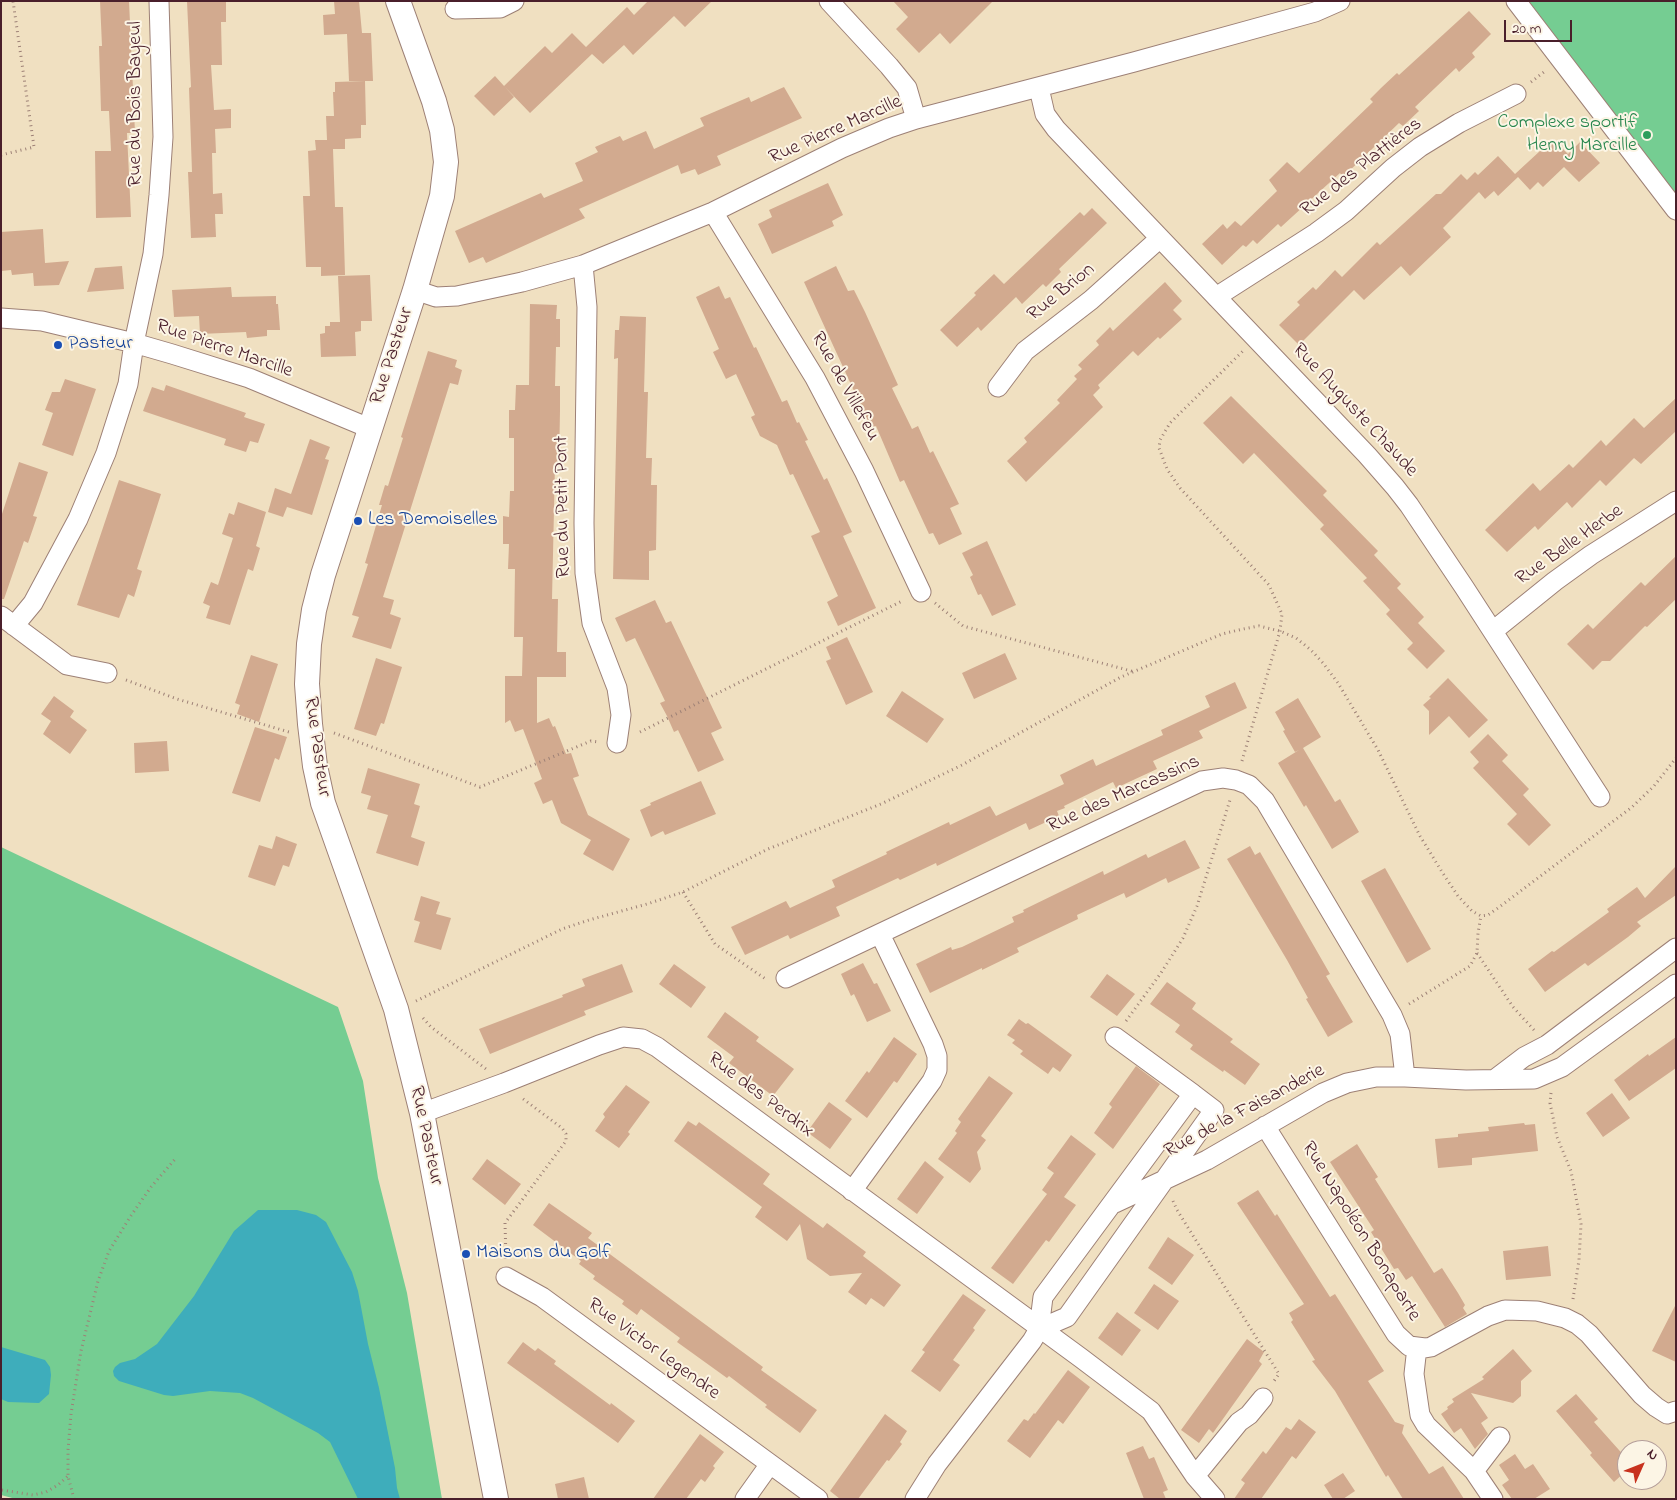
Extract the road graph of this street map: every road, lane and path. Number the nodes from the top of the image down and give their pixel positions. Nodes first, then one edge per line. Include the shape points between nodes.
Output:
1 (13, 1) edge
2 (159, 1) edge
3 (398, 1) edge
4 (514, 1) edge
5 (1340, 1) edge
6 (1516, 1) edge
7 (839, 4) edge
8 (455, 9) dead end
9 (1561, 60) junction
10 (1039, 88) junction
11 (1516, 94) joint
12 (916, 119) junction
13 (1, 155) edge
14 (1676, 210) edge
15 (713, 212) junction
16 (1159, 239) junction
17 (584, 265) junction
18 (415, 290) junction
19 (1216, 297) junction
20 (1, 318) edge
21 (1255, 338) junction
22 (134, 343) junction
23 (998, 387) dead end
24 (370, 428) junction
25 (1676, 501) edge
26 (921, 592) junction
27 (8, 621) edge
28 (1280, 631) junction
29 (1493, 632) junction
30 (1134, 672) junction
31 (107, 673) joint
32 (310, 731) junction
33 (617, 744) junction
34 (1676, 758) edge
35 (1236, 780) junction
36 (1600, 797) dead end
37 (683, 892) junction
38 (1481, 916) junction
39 (880, 934) junction
40 (1676, 948) edge
41 (1477, 953) junction
42 (786, 978) joint
43 (1676, 984) edge
44 (396, 1009) junction
45 (420, 1010) dead end
46 (1392, 1015) junction
47 (1114, 1036) joint
48 (1547, 1045) junction
49 (1562, 1067) junction
50 (1405, 1077) junction
51 (1495, 1079) junction
52 (504, 1084) junction
53 (1193, 1094) junction
54 (422, 1113) junction
55 (1266, 1126) junction
56 (176, 1158) dead end
57 (1165, 1179) junction
58 (852, 1191) junction
59 (1113, 1204) junction
60 (506, 1277) joint
61 (1565, 1318) junction
62 (1039, 1329) junction
63 (1417, 1348) junction
64 (1263, 1398) joint
65 (1676, 1411) edge
66 (1500, 1437) dead end
67 (770, 1464) junction
68 (1474, 1471) junction
69 (68, 1476) junction
70 (1195, 1476) junction
71 (2, 1490) edge
72 (74, 1499) edge
73 (496, 1499) edge
74 (745, 1499) edge
75 (818, 1499) edge
76 (915, 1499) edge
77 (1215, 1499) edge
78 (1493, 1499) edge

1 - 13 path via 34,147
2 - 22 street, Rue du Bois Bayeul via 163,137 159,194 153,254
3 - 18 street, Rue Pasteur via 434,101 446,162 442,196
4 - 8 street via 500,8
5 - 10 street, Rue Pierre Marcille via 1315,12
6 - 9 street
7 - 12 street via 907,88
9 - 11 path
9 - 14 street
10 - 12 street, Rue Pierre Marcille
10 - 16 street, Rue Auguste Chaude via 1045,114 1056,129
11 - 19 street, Rue des Plattières via 1420,147 1316,233
12 - 15 street, Rue Pierre Marcille via 842,148
15 - 17 street, Rue Pierre Marcille
15 - 26 street, Rue de Villefeu via 815,378 864,471
16 - 19 street, Rue Auguste Chaude
16 - 23 street, Rue Brion via 1091,300 1025,351
17 - 18 street, Rue Pierre Marcille via 457,296 436,297
17 - 33 street, Rue du Petit Pont via 587,307 585,573 592,623 617,688 621,716
18 - 24 street, Rue Pasteur
19 - 21 street, Rue Auguste Chaude
20 - 22 street, Rue Pierre Marcille via 42,321
21 - 28 path via 1170,423 1159,448 1167,469 1180,488 1269,585 1282,614
21 - 29 street, Rue Auguste Chaude via 1367,455 1409,504
22 - 24 street, Rue Pierre Marcille via 249,378
22 - 27 street, Rue du Bois Bayeul via 128,384 106,453 78,519 34,603
24 - 32 street, Rue Pasteur via 314,610 307,684
25 - 29 street, Rue Belle Herbe via 1555,581
26 - 30 path via 963,626
26 - 33 path
27 - 31 street, Rue du Bois Bayeul via 67,665
28 - 30 path via 1259,626 1222,634
28 - 35 path
28 - 38 path via 1311,650 1338,684 1378,750 1420,836 1442,872 1458,896
29 - 36 street, Rue Auguste Chaude
30 - 37 path via 962,765 881,804 768,848
31 - 32 path via 177,699
32 - 33 path via 480,787 591,741
32 - 44 street, Rue Pasteur via 323,803
34 - 38 path via 1631,808 1498,908
35 - 39 street, Rue des Marcassins via 1202,781
35 - 46 street via 1249,785 1265,801
35 - 47 path via 1183,938
37 - 42 path via 715,944 773,984
37 - 44 path via 562,929
38 - 41 path
39 - 42 street, Rue des Marcassins
39 - 58 street via 933,1044 937,1070
40 - 48 street
41 - 46 path via 1470,966
41 - 48 path via 1513,1007
43 - 49 street, Rue de la Faisanderie
44 - 54 street, Rue Pasteur
45 - 52 path via 431,1027
46 - 50 street via 1400,1034
47 - 53 street, Rue de la Faisanderie
48 - 51 street via 1524,1057
49 - 51 street, Rue de la Faisanderie via 1534,1079
49 - 61 path via 1570,1076 1552,1086 1550,1103 1557,1137 1571,1171 1581,1224 1576,1286
50 - 51 street, Rue de la Faisanderie
50 - 55 street, Rue de la Faisanderie via 1376,1077 1347,1083
52 - 54 street, Rue des Perdrix
52 - 58 street, Rue des Perdrix via 623,1037 642,1039
52 - 60 path via 566,1134 566,1141 505,1223
53 - 57 street, Rue de la Faisanderie via 1214,1110
53 - 59 street, Rue de la Faisanderie
54 - 73 street, Rue Pasteur
55 - 57 street, Rue de la Faisanderie via 1207,1160
55 - 63 street, Rue Napoléon Bonaparte via 1396,1334 1409,1346
56 - 69 path via 124,1226 109,1251 98,1280 71,1414
57 - 59 street, Rue de la Faisanderie
57 - 62 street, Rue de la Faisanderie via 1067,1317
57 - 64 path via 1177,1210 1279,1374
58 - 62 street, Rue des Perdrix
59 - 62 street, Rue de la Faisanderie via 1043,1297
60 - 67 street, Rue Victor Legendre via 542,1297
61 - 63 street, Rue Napoléon Bonaparte via 1537,1311 1505,1310 1440,1343
61 - 65 street, Rue Napoléon Bonaparte via 1589,1334 1656,1407 1667,1414
62 - 70 street, Rue des Perdrix via 1151,1411
62 - 76 street, Rue de la Faisanderie via 937,1464
63 - 68 street via 1414,1374 1420,1415 1426,1425
64 - 70 street
66 - 68 street
67 - 74 street
67 - 75 street, Rue Victor Legendre
68 - 78 street
69 - 71 path via 46,1492 33,1495
69 - 72 path
70 - 77 street, Rue des Perdrix

